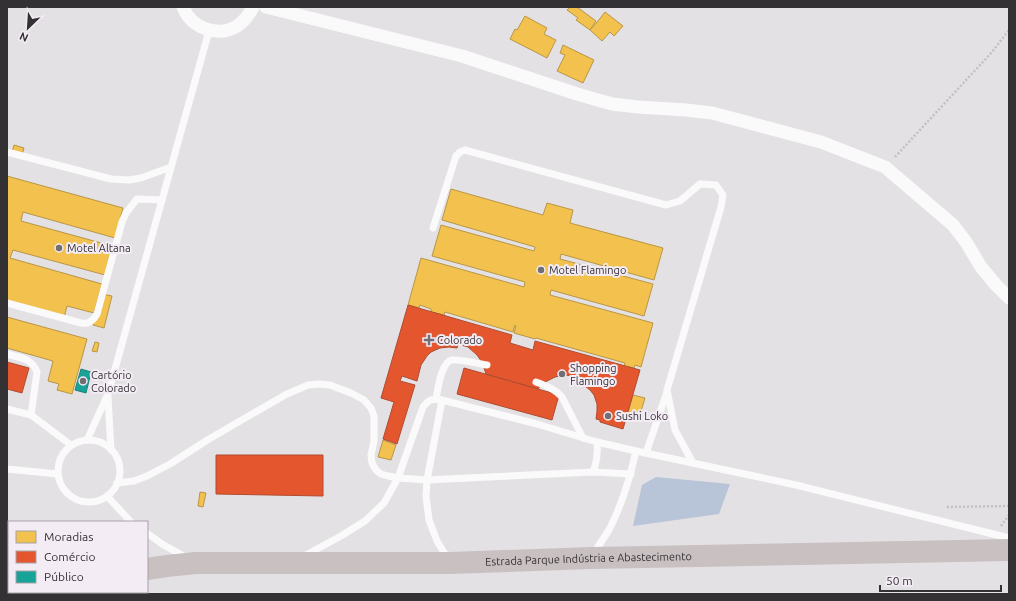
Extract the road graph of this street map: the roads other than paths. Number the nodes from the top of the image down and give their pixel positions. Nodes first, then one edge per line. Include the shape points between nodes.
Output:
1 (183, 7) edge
2 (252, 7) edge
3 (266, 7) edge
4 (209, 31) junction
5 (7, 152) edge
6 (171, 166) junction
7 (162, 200) junction
8 (434, 228) dead end
9 (1009, 298) edge
10 (7, 303) edge
11 (7, 354) edge
12 (487, 365) dead end
13 (536, 382) dead end
14 (667, 390) junction
15 (108, 394) junction
16 (439, 400) junction
17 (7, 409) edge
18 (31, 415) junction
19 (584, 438) junction
20 (87, 440) junction
21 (597, 442) junction
22 (71, 446) junction
23 (111, 450) junction
24 (636, 451) junction
25 (646, 453) junction
26 (693, 463) junction
27 (7, 469) edge
28 (593, 472) junction
29 (58, 474) junction
30 (631, 474) junction
31 (398, 478) junction
32 (427, 480) junction
33 (118, 483) junction
34 (107, 496) junction
35 (130, 521) edge
36 (148, 534) edge
37 (1009, 538) edge
38 (1009, 550) edge
39 (591, 558) junction
40 (196, 563) junction
41 (450, 563) junction
42 (289, 564) junction
43 (154, 566) edge

1 - 4 street via 195,24
2 - 4 street via 248,17 237,26 224,31
3 - 9 street via 462,56 612,104 712,113 821,142 885,168 953,225 981,267
4 - 6 lane
5 - 6 lane via 111,179 141,178
6 - 7 lane
7 - 10 lane via 137,199 126,213 98,314 91,322 81,323
7 - 15 lane
8 - 14 lane via 456,156 465,150 666,205 680,201 700,184 716,185 723,195 721,207
11 - 18 lane via 27,360 35,366 37,372
12 - 16 lane via 453,359 448,362 444,367
13 - 19 lane via 558,392
14 - 25 lane
14 - 26 lane via 675,430
15 - 20 lane
15 - 23 lane
16 - 19 lane
16 - 31 lane via 431,399 424,407
16 - 32 lane
17 - 18 lane
18 - 22 lane
19 - 21 lane
20 - 22 lane
20 - 23 lane via 100,442
21 - 24 lane
21 - 28 lane via 598,455
22 - 29 lane via 61,458
23 - 33 lane via 120,465
24 - 25 lane
24 - 30 lane
25 - 26 lane
26 - 37 lane via 796,485
27 - 29 lane
28 - 30 lane
28 - 32 lane
29 - 34 lane via 67,493 76,499 97,501
30 - 39 lane via 620,505
31 - 32 lane
31 - 33 lane via 381,474 372,463 374,416 368,404 351,393 330,386 308,384 147,476
31 - 42 lane via 384,503 365,521
32 - 41 lane via 429,520 437,541
33 - 34 lane
34 - 35 lane
36 - 40 lane
38 - 39 highway, Estrada Parque Indústria e Abastecimento
39 - 41 highway, Estrada Parque Indústria e Abastecimento
40 - 42 highway, Estrada Parque Indústria e Abastecimento
40 - 43 highway, Estrada Parque Indústria e Abastecimento
41 - 42 highway, Estrada Parque Indústria e Abastecimento

